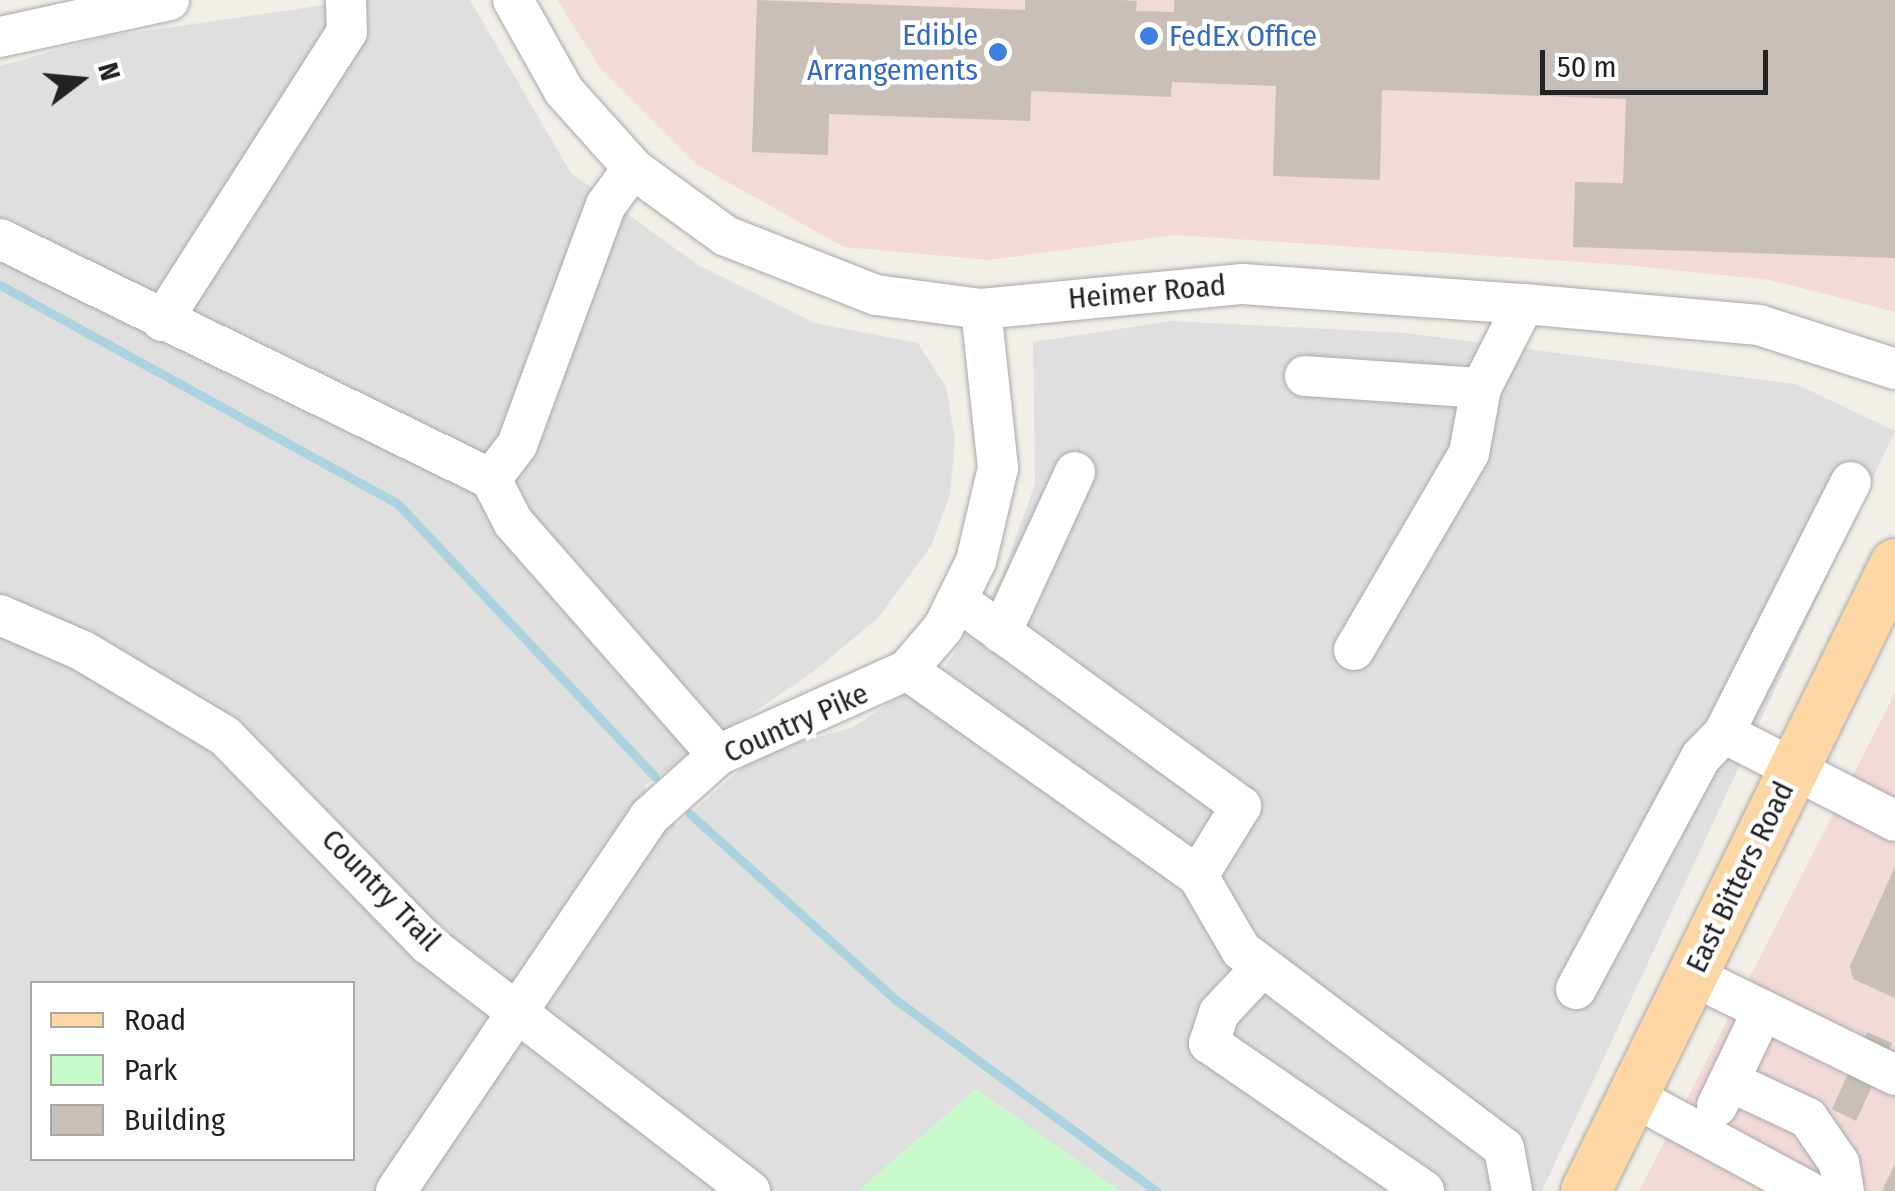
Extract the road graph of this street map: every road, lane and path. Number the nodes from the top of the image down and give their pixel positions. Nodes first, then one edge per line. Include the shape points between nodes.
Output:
1 (169, 0) edge
2 (346, 0) edge
3 (513, 0) edge
4 (0, 37) edge
5 (633, 168) junction
6 (0, 240) edge
7 (1524, 304) junction
8 (981, 309) junction
9 (162, 321) junction
10 (1895, 369) edge
11 (1305, 376) dead end
12 (1481, 388) junction
13 (1076, 472) dead end
14 (490, 479) junction
15 (1852, 482) dead end
16 (1895, 564) edge
17 (957, 600) junction
18 (0, 615) edge
19 (1001, 632) junction
20 (1354, 650) dead end
21 (907, 670) junction
22 (1724, 732) junction
23 (718, 755) junction
24 (1792, 770) junction
25 (1895, 821) edge
26 (1198, 876) junction
27 (1262, 967) junction
28 (1692, 975) junction
29 (1576, 989) dead end
30 (1763, 1010) junction
31 (519, 1011) junction
32 (1895, 1074) edge
33 (1729, 1081) junction
34 (1632, 1096) junction
35 (1703, 1134) junction
36 (396, 1191) edge
37 (750, 1191) edge
38 (1424, 1191) edge
39 (1512, 1191) edge
40 (1586, 1191) edge
41 (1808, 1191) edge
42 (1844, 1191) edge

1 - 4 street
2 - 9 street via 346,32
3 - 5 street, Heimer Road via 564,91
5 - 8 street, Heimer Road via 726,236 824,279
5 - 14 street via 606,205 517,446
6 - 9 street
7 - 8 street, Heimer Road via 1243,284
7 - 10 street, Heimer Road via 1759,324
7 - 12 street
8 - 17 street via 998,468 988,523
9 - 14 street
11 - 12 street
12 - 20 street via 1468,452
13 - 19 street
14 - 23 street via 513,522
15 - 22 street
16 - 24 main road, East Bitters Road
17 - 19 street
17 - 21 street
18 - 31 street, Country Trail via 116,668 225,736 428,944
19 - 26 street via 1241,806
21 - 23 street, Country Pike
21 - 26 street
22 - 24 street
22 - 29 street via 1700,757
23 - 31 street, Country Pike via 648,816 588,894
24 - 25 street
24 - 28 main road, East Bitters Road
26 - 27 street
27 - 38 street via 1220,1013 1209,1043
27 - 39 street via 1504,1148
28 - 30 street
28 - 34 main road, East Bitters Road
30 - 32 street
30 - 33 street
31 - 36 street, Country Pike
31 - 37 street, Country Trail
33 - 35 street
33 - 42 street via 1808,1118 1839,1163
34 - 35 street
34 - 40 main road, East Bitters Road
35 - 41 street

